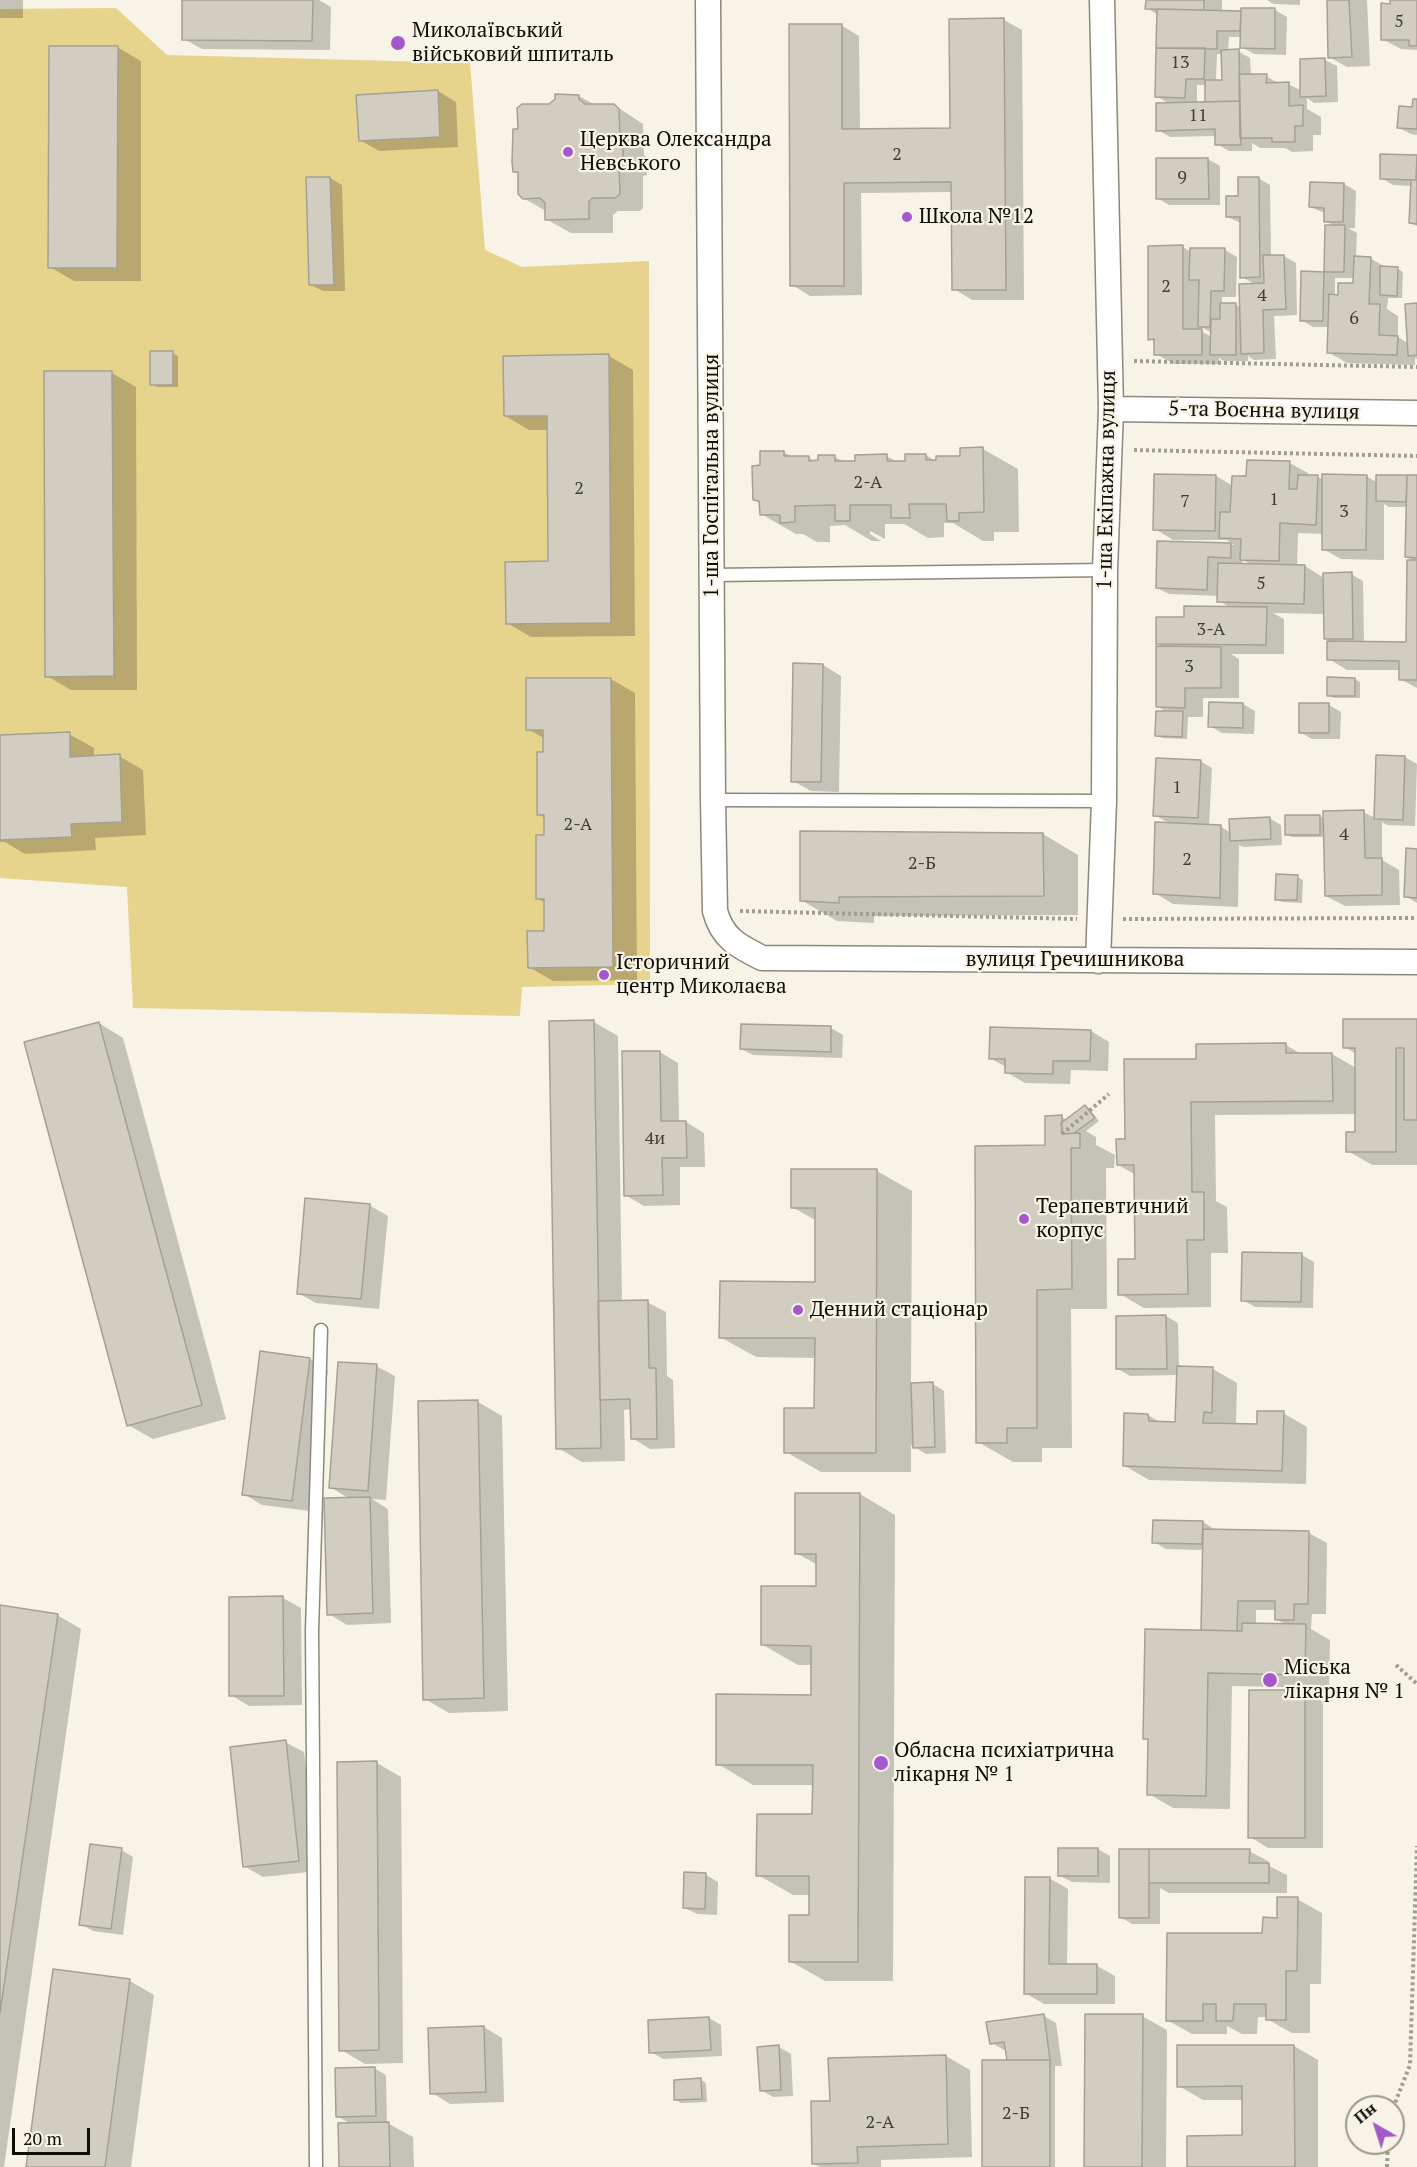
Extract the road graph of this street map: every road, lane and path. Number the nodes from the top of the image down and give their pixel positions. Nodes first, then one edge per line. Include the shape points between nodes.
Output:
1 (708, 0) edge
2 (1101, 0) edge
3 (1110, 361) junction
4 (1417, 367) edge
5 (1111, 409) junction
6 (1417, 413) edge
7 (1109, 450) junction
8 (1417, 456) edge
9 (1105, 570) junction
10 (713, 575) junction
11 (713, 800) junction
12 (1104, 801) junction
13 (715, 911) junction
14 (1417, 918) edge
15 (1100, 920) junction
16 (736, 945) joint
17 (1098, 961) junction
18 (1417, 962) edge
19 (1109, 1094) dead end
20 (1062, 1134) dead end
21 (321, 1330) dead end
22 (1396, 1665) dead end
23 (1417, 1684) edge
24 (1417, 1846) edge
25 (1398, 2095) edge
26 (316, 2167) edge

1 - 10 street, 1-ша Госпітальна вулиця
2 - 3 street, 1-ша Екіпажна вулиця
3 - 4 path
3 - 5 street, 1-ша Екіпажна вулиця
5 - 6 street, 5-та Воєнна вулиця
5 - 7 street, 1-ша Екіпажна вулиця
7 - 8 path
7 - 9 street, 1-ша Екіпажна вулиця
9 - 10 lane
9 - 12 street, 1-ша Екіпажна вулиця
10 - 11 street, 1-ша Госпітальна вулиця
11 - 12 lane
11 - 13 street, 1-ша Госпітальна вулиця
12 - 15 street, 1-ша Екіпажна вулиця
13 - 15 path
13 - 16 street, 1-ша Госпітальна вулиця via 719,925
14 - 15 path
15 - 17 street, 1-ша Екіпажна вулиця
16 - 17 street, вулиця Гречишникова via 762,958
17 - 18 street, вулиця Гречишникова
19 - 20 path
21 - 26 lane via 312,1631
22 - 23 path
24 - 25 path via 1410,2065

